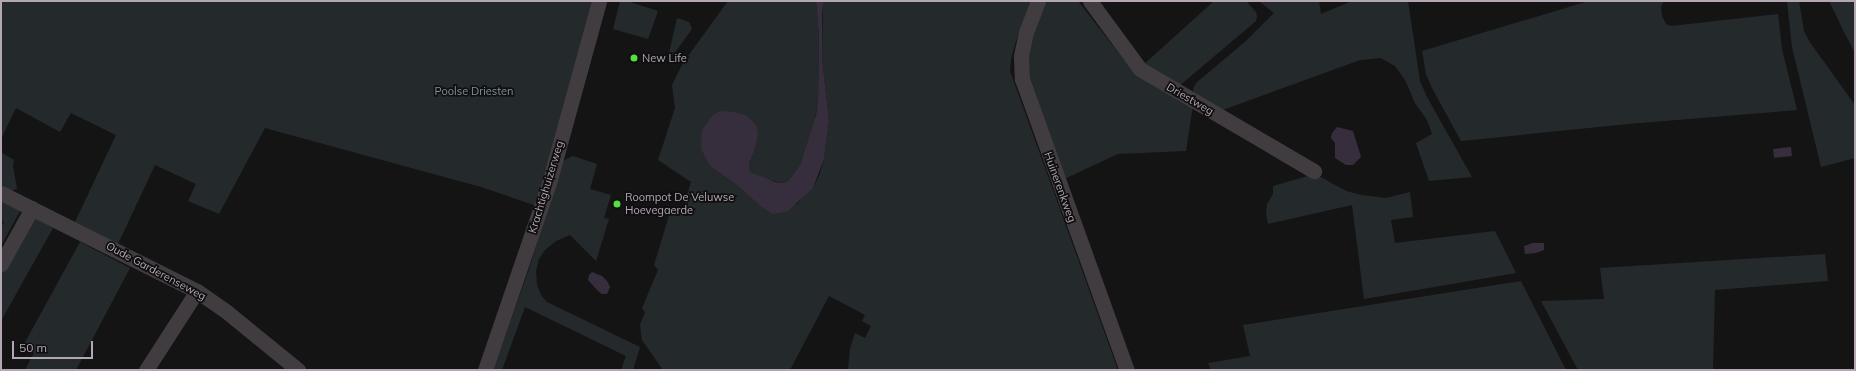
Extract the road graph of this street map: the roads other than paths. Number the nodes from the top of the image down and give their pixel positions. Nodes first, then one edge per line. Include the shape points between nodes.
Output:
1 (599, 1) edge
2 (1038, 1) edge
3 (1090, 1) edge
4 (1314, 171) dead end
5 (1, 193) edge
6 (32, 208) junction
7 (1, 264) edge
8 (197, 291) junction
9 (294, 369) edge
10 (146, 370) edge
11 (485, 370) edge
12 (1127, 370) edge

1 - 11 street, Krachtighuizerweg via 549,183
2 - 12 street, Huinerenkweg via 1021,56 1022,79
3 - 4 street, Driestweg via 1140,69
5 - 6 street, Oude Garderenseweg
6 - 7 street
6 - 8 street, Oude Garderenseweg
8 - 9 street, Oude Garderenseweg via 227,312
8 - 10 street

